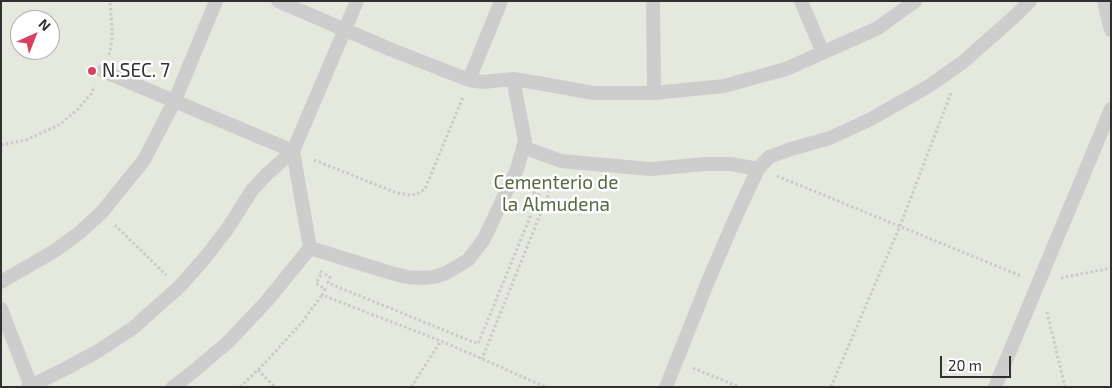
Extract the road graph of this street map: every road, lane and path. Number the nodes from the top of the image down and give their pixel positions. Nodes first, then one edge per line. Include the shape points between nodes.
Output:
1 (110, 1) edge
2 (216, 1) edge
3 (278, 1) edge
4 (357, 1) edge
5 (501, 1) edge
6 (653, 1) edge
7 (801, 1) edge
8 (915, 1) edge
9 (1030, 1) edge
10 (1104, 1) edge
11 (345, 30) junction
12 (1111, 30) edge
13 (823, 52) junction
14 (963, 62) junction
15 (103, 71) junction
16 (469, 80) junction
17 (513, 80) junction
18 (654, 93) junction
19 (175, 100) junction
20 (1111, 109) edge
21 (1, 145) edge
22 (523, 147) junction
23 (293, 151) junction
24 (758, 168) junction
25 (540, 186) dead end
26 (102, 212) junction
27 (900, 226) junction
28 (310, 248) junction
29 (1111, 268) edge
30 (321, 274) dead end
31 (1, 282) edge
32 (1038, 283) junction
33 (179, 287) junction
34 (322, 295) junction
35 (1, 309) edge
36 (441, 341) junction
37 (482, 359) junction
38 (677, 361) junction
39 (258, 370) junction
40 (29, 386) edge
41 (173, 387) edge
42 (240, 387) edge
43 (275, 387) edge
44 (411, 387) edge
45 (546, 387) edge
46 (666, 387) edge
47 (739, 387) edge
48 (831, 387) edge
49 (995, 387) edge
50 (1065, 387) edge

1 - 15 path via 112,40
2 - 19 lane
3 - 11 lane
4 - 11 lane
5 - 16 lane
6 - 18 lane
7 - 13 lane
8 - 13 lane via 878,28
9 - 14 lane
10 - 12 lane
11 - 16 lane
11 - 23 lane
13 - 18 lane via 786,69 724,86
14 - 24 lane via 871,119 830,138 769,157
14 - 27 path
15 - 19 lane
15 - 21 path via 91,94 59,125 26,140
16 - 17 lane
16 - 23 path via 424,189 417,194 397,193
17 - 18 lane via 593,93
17 - 22 lane via 525,141
19 - 23 lane
19 - 26 lane via 144,160
20 - 32 lane
22 - 24 lane via 561,161 650,169 705,164
22 - 28 lane via 517,169 484,238 468,260 446,273 434,277 407,277
23 - 28 lane
23 - 33 lane via 252,190 206,258
24 - 27 path
24 - 38 lane
25 - 37 path via 550,187 548,195
26 - 31 lane via 56,250
26 - 33 path
27 - 32 path
27 - 48 path
28 - 41 lane via 227,343
29 - 32 path
30 - 34 path via 316,283 325,289
32 - 49 lane
32 - 50 path
33 - 40 lane via 133,328 65,369
34 - 36 path
34 - 39 path
35 - 40 lane
36 - 37 path
36 - 44 path
37 - 45 path
38 - 46 lane
38 - 47 path
39 - 42 path
39 - 43 path

